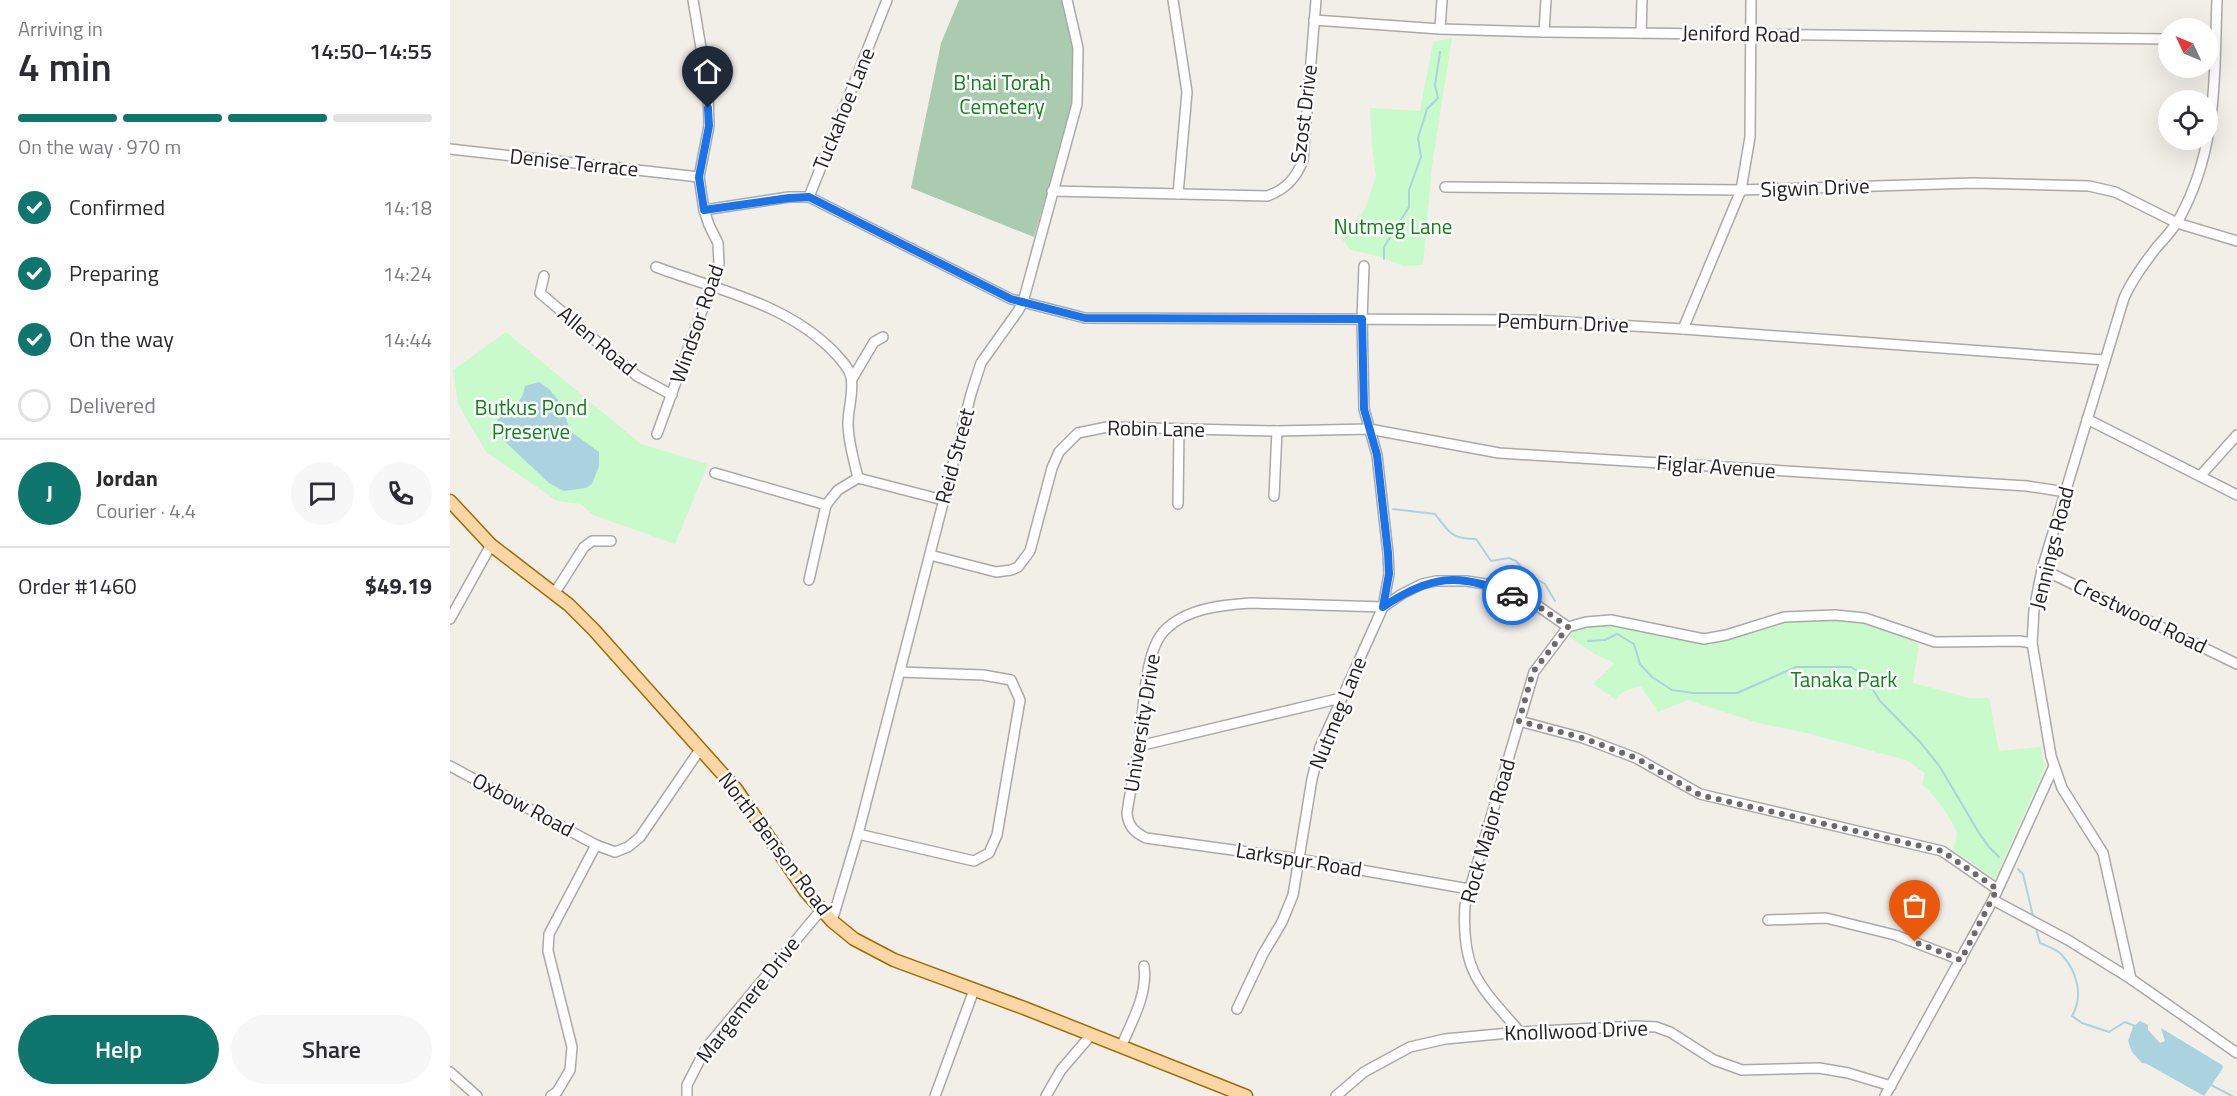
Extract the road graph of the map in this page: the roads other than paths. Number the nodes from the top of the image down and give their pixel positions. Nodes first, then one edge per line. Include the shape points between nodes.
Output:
1 (693, 0) edge
2 (887, 0) edge
3 (1067, 0) edge
4 (1173, 0) edge
5 (1316, 0) edge
6 (1442, 0) edge
7 (1546, 0) edge
8 (1642, 0) edge
9 (1751, 0) edge
10 (2217, 0) edge
11 (2215, 18) edge
12 (1314, 20) junction
13 (1440, 29) junction
14 (1544, 32) junction
15 (1641, 33) junction
16 (1750, 34) junction
17 (2158, 39) edge
18 (2211, 78) edge
19 (450, 149) edge
20 (699, 177) junction
21 (1445, 187) dead end
22 (1741, 190) junction
23 (1052, 191) junction
24 (1178, 194) junction
25 (809, 197) junction
26 (704, 210) junction
27 (2177, 223) junction
28 (2237, 241) edge
29 (1364, 266) dead end
30 (656, 267) dead end
31 (544, 276) dead end
32 (712, 286) junction
33 (1023, 302) junction
34 (1362, 319) junction
35 (1683, 329) junction
36 (883, 337) dead end
37 (2104, 360) junction
38 (852, 379) junction
39 (672, 395) junction
40 (2087, 419) junction
41 (1179, 429) junction
42 (1369, 429) junction
43 (1277, 430) junction
44 (657, 434) dead end
45 (2237, 435) edge
46 (715, 473) dead end
47 (2201, 475) junction
48 (858, 478) junction
49 (2066, 492) junction
50 (2237, 495) edge
51 (1274, 496) dead end
52 (943, 500) junction
53 (450, 501) edge
54 (1178, 504) dead end
55 (826, 505) junction
56 (610, 541) dead end
57 (491, 545) junction
58 (930, 555) junction
59 (2042, 569) junction
60 (809, 580) dead end
61 (554, 594) junction
62 (1383, 607) junction
63 (450, 619) edge
64 (1568, 627) junction
65 (2032, 643) junction
66 (2237, 664) edge
67 (900, 672) junction
68 (1341, 698) junction
69 (1519, 721) junction
70 (1139, 746) junction
71 (701, 748) junction
72 (450, 766) edge
73 (2054, 766) junction
74 (1131, 828) joint
75 (858, 834) junction
76 (596, 844) junction
77 (1298, 859) junction
78 (1469, 889) junction
79 (1997, 889) junction
80 (1993, 900) junction
81 (821, 910) junction
82 (1768, 920) dead end
83 (832, 921) junction
84 (1961, 960) junction
85 (1144, 966) dead end
86 (2131, 979) junction
87 (974, 990) junction
88 (1237, 1009) dead end
89 (1520, 1032) junction
90 (1091, 1035) junction
91 (1121, 1047) junction
92 (2237, 1053) edge
93 (450, 1072) edge
94 (1891, 1086) junction
95 (477, 1096) edge
96 (551, 1096) edge
97 (687, 1096) edge
98 (935, 1096) edge
99 (1046, 1096) edge
100 (1246, 1096) edge
101 (1336, 1096) edge
102 (1886, 1096) edge

1 - 20 street, Windsor Road via 708,90 705,153
2 - 25 street, Tuckahoe Lane
3 - 23 street, Reid Street via 1078,48 1077,104
4 - 24 street via 1187,92
5 - 12 street, Szost Drive
6 - 13 street
7 - 14 street
8 - 15 street
9 - 16 street
10 - 11 street, Jennings Road
12 - 13 street, Jeniford Road
12 - 24 street, Szost Drive via 1299,171 1279,192 1267,196
13 - 14 street, Jeniford Road
14 - 15 street, Jeniford Road
15 - 16 street, Jeniford Road
16 - 17 street, Jeniford Road
16 - 22 street via 1750,137
18 - 27 street, Jennings Road via 2209,140 2204,164
19 - 20 street, Denise Terrace
20 - 26 street, Windsor Road
21 - 22 street, Sigwin Drive
22 - 27 street, Sigwin Drive via 1974,183 2089,186 2115,192
22 - 35 street
23 - 24 street, Szost Drive
23 - 33 street, Reid Street
25 - 26 street
25 - 33 street, Tuckahoe Lane
26 - 32 street, Windsor Road via 720,252
27 - 28 street, Sigwin Drive
27 - 37 street, Jennings Road via 2130,285
29 - 34 street, Nutmeg Lane
30 - 32 street
31 - 39 street, Allen Road via 540,293 637,376
32 - 38 street via 785,314 834,352
32 - 39 street, Windsor Road
33 - 34 street, Pemburn Drive via 1100,319
33 - 52 street, Reid Street via 981,363
34 - 35 street, Pemburn Drive via 1533,320
34 - 42 street, Nutmeg Lane via 1364,409
35 - 37 street, Pemburn Drive
36 - 38 street via 874,342
37 - 40 street, Jennings Road
38 - 48 street via 848,423
39 - 44 street, Windsor Road
40 - 47 street
40 - 49 street, Jennings Road
41 - 43 street, Robin Lane
41 - 54 street
41 - 58 street, Robin Lane via 1107,428 1073,437 1055,460 1028,556 1011,570 996,572
42 - 43 street, Robin Lane
42 - 49 street, Figlar Avenue via 1499,453 2027,486
42 - 62 street, Nutmeg Lane via 1377,455 1388,553
43 - 51 street
45 - 47 street
46 - 55 street
47 - 50 street
48 - 52 street
48 - 55 street via 838,490
49 - 59 street, Jennings Road
52 - 58 street, Reid Street
53 - 57 main road, North Benson Road
55 - 60 street
56 - 61 street via 592,541 584,547
57 - 61 main road, North Benson Road
57 - 63 street
58 - 67 street, Reid Street
59 - 65 street, Jennings Road
59 - 66 street, Crestwood Road
61 - 71 main road, North Benson Road via 594,630
62 - 64 street via 1422,584 1466,581 1492,585 1538,606
62 - 68 street, Nutmeg Lane
62 - 70 street, University Drive via 1251,603 1195,612 1172,624 1152,652
64 - 65 street via 1611,620 1704,639 1784,617 1835,615 1865,618 1935,642
64 - 69 street, Rock Major Road via 1533,672
65 - 73 street, Jennings Road
67 - 75 street, Reid Street
67 - 75 street via 1011,680 1020,700 997,835 989,853 974,861
68 - 70 street
68 - 77 street, Nutmeg Lane via 1320,747
69 - 78 street, Rock Major Road
69 - 79 street via 1583,738 1636,758 1700,795 1942,851
70 - 74 street, University Drive via 1127,813
71 - 76 street, Oxbow Road via 634,843 615,852
71 - 81 main road, North Benson Road via 736,789
72 - 76 street, Oxbow Road
73 - 79 street
73 - 86 street, Jennings Road via 2069,800 2103,853
74 - 77 street, Larkspur Road via 1146,838
75 - 83 street, Reid Street
76 - 96 street via 549,934 548,951 572,1047 570,1070
77 - 78 street, Larkspur Road
77 - 88 street, Nutmeg Lane via 1289,908
78 - 89 street, Rock Major Road via 1464,934 1470,965 1480,986
79 - 80 street
80 - 84 street
80 - 86 street
81 - 83 main road, North Benson Road
81 - 97 street, Margemere Drive via 706,1048 687,1085
82 - 84 street via 1826,918 1895,935
83 - 87 main road, North Benson Road via 872,949
84 - 94 street
85 - 91 street via 1142,993
86 - 92 street
87 - 90 main road, North Benson Road
87 - 98 street
89 - 94 street, Knollwood Drive via 1656,1027 1714,1060 1742,1070 1819,1068
89 - 101 street, Knollwood Drive via 1445,1039 1410,1047 1364,1072
90 - 91 main road, North Benson Road
90 - 99 street via 1060,1070
91 - 100 main road, North Benson Road
93 - 95 street
94 - 102 street

